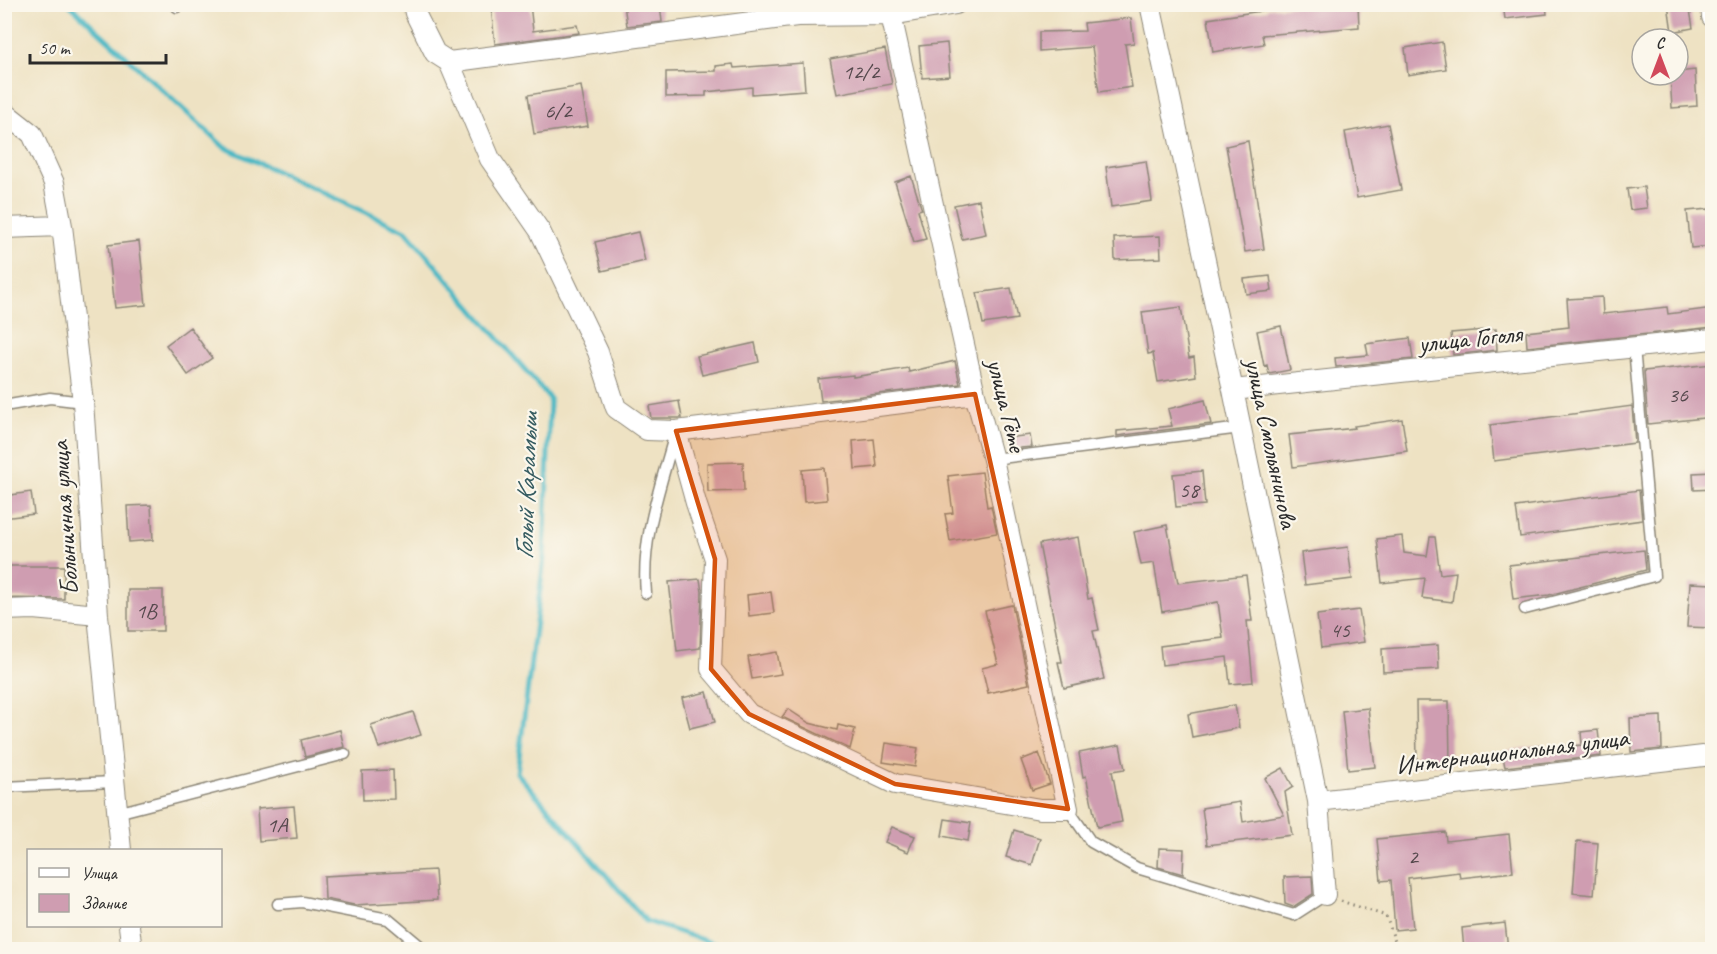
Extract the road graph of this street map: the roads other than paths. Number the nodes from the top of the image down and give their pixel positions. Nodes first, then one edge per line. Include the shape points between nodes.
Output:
1 (413, 4) edge
2 (956, 4) edge
3 (1150, 4) edge
4 (1711, 4) edge
5 (796, 10) edge
6 (891, 15) junction
7 (1713, 17) edge
8 (449, 62) junction
9 (4, 112) edge
10 (62, 226) junction
11 (4, 228) edge
12 (1713, 339) edge
13 (1634, 347) junction
14 (1233, 390) junction
15 (975, 394) junction
16 (83, 402) junction
17 (4, 406) edge
18 (1241, 428) junction
19 (676, 431) junction
20 (993, 459) junction
21 (646, 593) dead end
22 (1525, 609) dead end
23 (4, 610) edge
24 (98, 615) junction
25 (345, 754) dead end
26 (1713, 755) edge
27 (114, 782) junction
28 (4, 787) edge
29 (1318, 801) junction
30 (1068, 809) junction
31 (117, 813) junction
32 (121, 849) edge
33 (1325, 896) joint
34 (278, 904) dead end
35 (129, 927) edge
36 (132, 950) edge
37 (425, 950) edge

1 - 8 street via 435,53
2 - 6 street
3 - 14 street, улица Смольянинова
4 - 7 street
5 - 6 street
5 - 8 street
6 - 15 street, улица Гёте
8 - 19 street via 490,159 540,231 598,352 616,408 647,430
9 - 10 street, Больничная улица via 32,134 54,183
10 - 11 street
10 - 16 street, Больничная улица
12 - 13 street, улица Гоголя
13 - 14 street, улица Гоголя
13 - 22 lane via 1654,576
14 - 18 street, улица Смольянинова
15 - 19 street
15 - 20 street, улица Гёте
16 - 17 lane via 50,398
16 - 24 street, Больничная улица
18 - 20 lane
18 - 29 street, улица Смольянинова
19 - 21 lane via 650,520 643,569
19 - 30 street via 715,558 711,669 749,714 895,784 1040,808
20 - 30 street, улица Гёте
23 - 24 street
24 - 27 street, Больничная улица
25 - 31 lane
26 - 29 street, Интернациональная улица
27 - 28 lane
27 - 31 street, Больничная улица
29 - 33 street, улица Смольянинова
30 - 33 lane via 1090,842 1137,868 1294,915
31 - 32 street, Больничная улица
34 - 37 lane via 302,902 388,919
35 - 36 street

